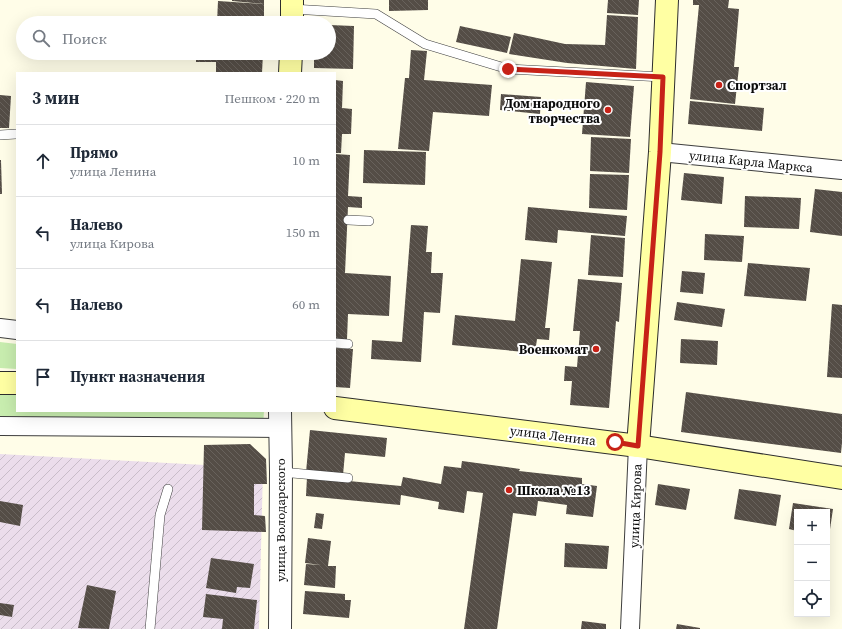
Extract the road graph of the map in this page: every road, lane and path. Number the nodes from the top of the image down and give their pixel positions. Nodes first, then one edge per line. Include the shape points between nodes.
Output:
1 (666, 0) edge
2 (292, 11) edge
3 (291, 60) edge
4 (290, 72) edge
5 (663, 77) junction
6 (16, 134) edge
7 (0, 135) edge
8 (660, 152) junction
9 (842, 170) edge
10 (348, 220) dead end
11 (369, 221) dead end
12 (0, 328) edge
13 (16, 330) edge
14 (336, 343) edge
15 (348, 344) dead end
16 (0, 382) edge
17 (16, 383) edge
18 (336, 408) edge
19 (281, 420) edge
20 (0, 426) edge
21 (638, 446) junction
22 (281, 472) junction
23 (348, 478) dead end
24 (842, 478) edge
25 (168, 489) dead end
26 (150, 629) edge
27 (280, 629) edge
28 (630, 629) edge

1 - 5 main road, улица Кирова
2 - 5 lane via 376,14 425,44 508,69
3 - 4 main road
5 - 8 main road, улица Кирова
6 - 7 lane
8 - 9 street, улица Карла Маркса
8 - 21 main road, улица Кирова
10 - 11 lane
12 - 13 street
14 - 15 lane
16 - 17 main road
18 - 21 main road, улица Ленина
19 - 20 street
19 - 22 street, улица Володарского
21 - 24 main road, улица Ленина
21 - 28 street, улица Кирова
22 - 23 lane
22 - 27 street, улица Володарского
25 - 26 lane via 160,515

